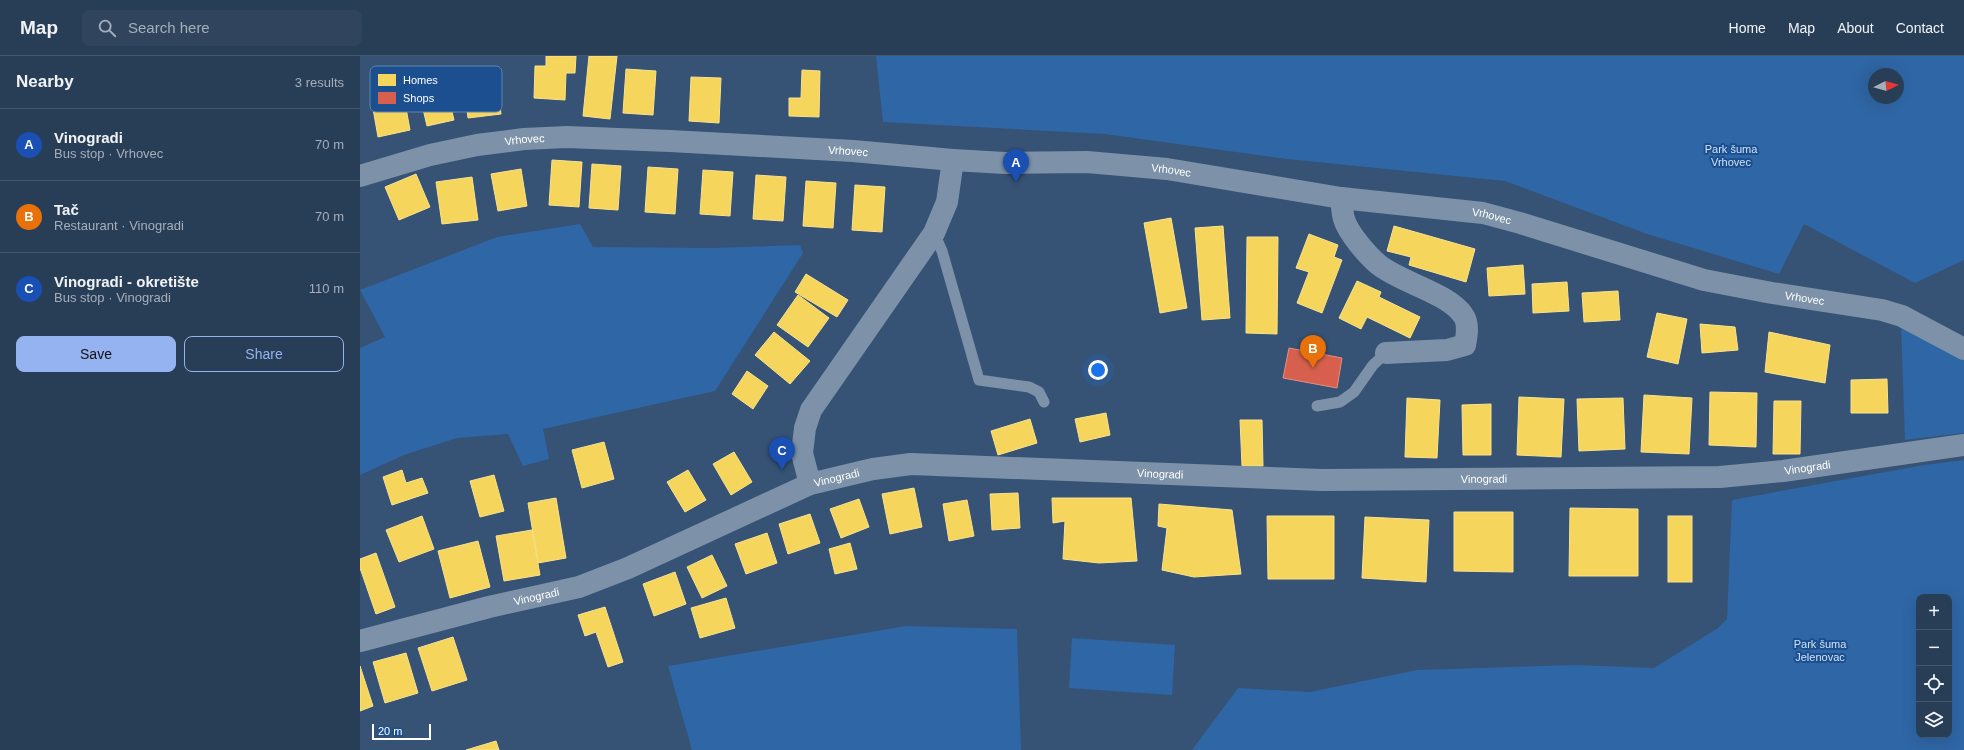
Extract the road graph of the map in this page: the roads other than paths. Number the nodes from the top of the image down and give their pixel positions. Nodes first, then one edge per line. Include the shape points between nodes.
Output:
1 (953, 160) junction
2 (360, 176) edge
3 (1340, 198) junction
4 (934, 233) junction
5 (1964, 349) edge
6 (1386, 353) joint
7 (1044, 402) dead end
8 (1317, 406) dead end
9 (1964, 445) edge
10 (810, 484) junction
11 (360, 642) edge

1 - 2 street, Vrhovec via 845,151 567,137 477,145 430,155
1 - 3 street, Vrhovec via 1005,163 1087,162 1167,169
1 - 4 street via 947,202
3 - 5 street, Vrhovec via 1483,213 1704,280 1882,310 1902,316
3 - 6 street via 1345,220 1362,248 1379,265 1399,278 1453,304 1464,316 1468,332 1465,345 1447,350
4 - 7 lane via 942,251 979,380 1029,387 1039,392
4 - 10 street via 811,410 805,428 802,453
6 - 8 lane via 1373,365 1354,392 1340,402
9 - 10 street, Vinogradi via 1783,471 1720,477 1322,480 911,464
10 - 11 street, Vinogradi via 628,568 579,587 489,607

